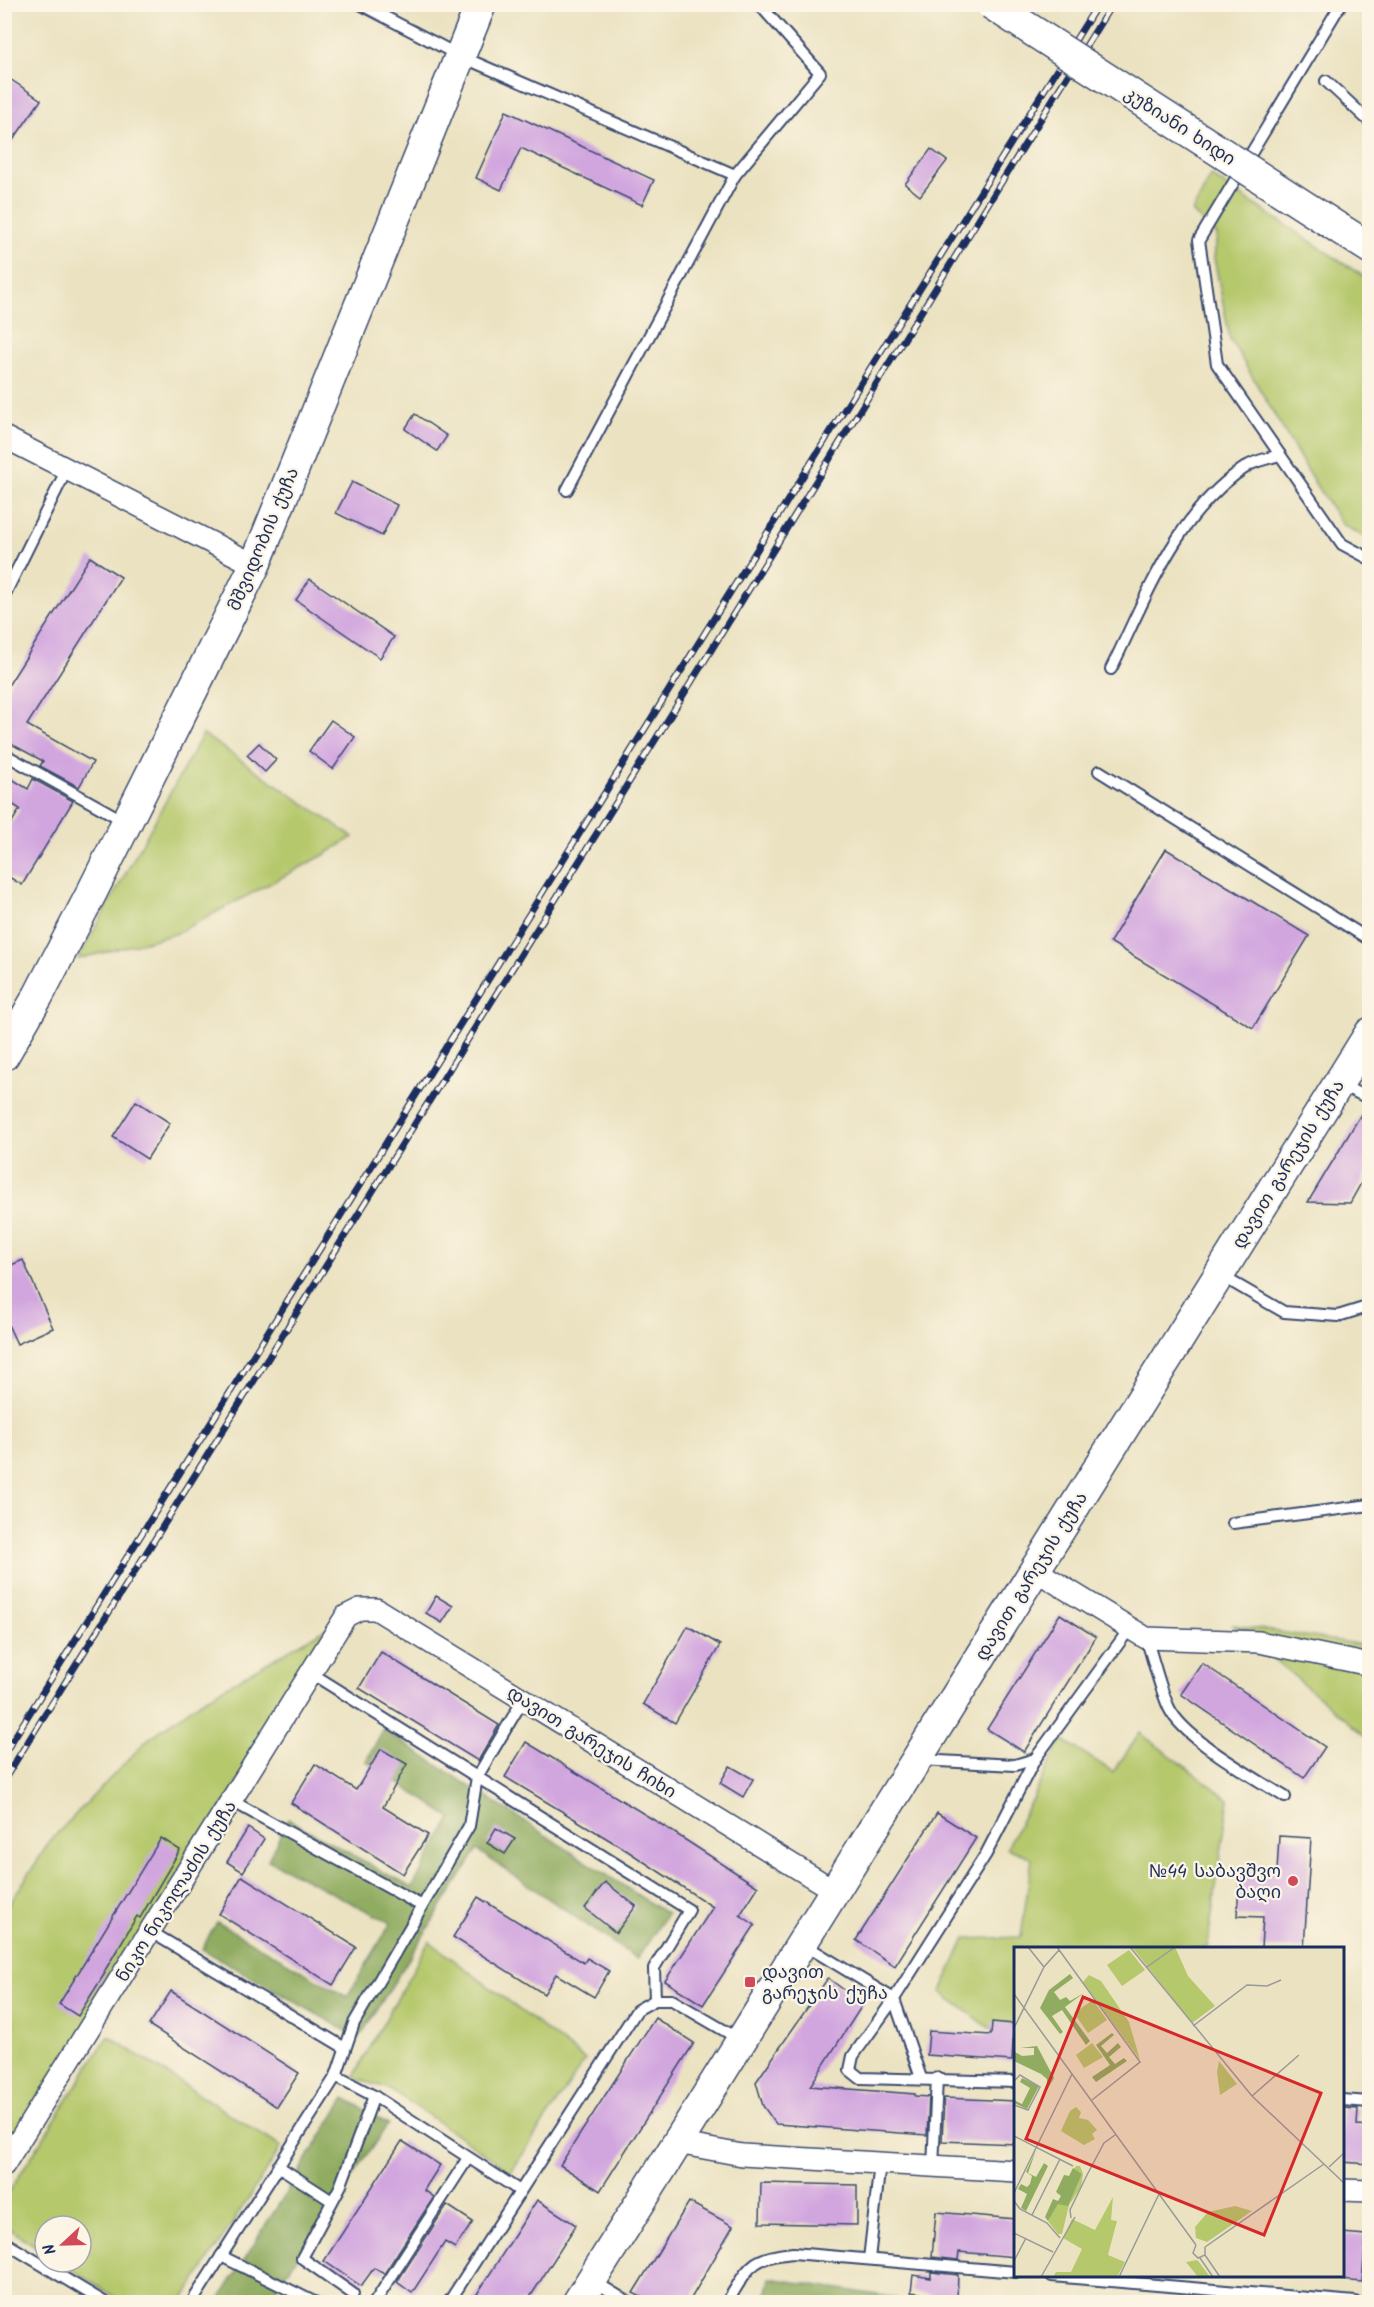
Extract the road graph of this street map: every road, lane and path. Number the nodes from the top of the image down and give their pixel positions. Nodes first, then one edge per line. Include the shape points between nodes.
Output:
1 (360, 4) edge
2 (481, 4) edge
3 (759, 4) edge
4 (991, 4) edge
5 (1341, 4) edge
6 (460, 56) junction
7 (1326, 81) dead end
8 (1370, 122) edge
9 (735, 175) junction
10 (1370, 248) edge
11 (4, 437) edge
12 (1280, 455) junction
13 (67, 469) junction
14 (567, 490) dead end
15 (1370, 559) edge
16 (255, 565) junction
17 (4, 596) edge
18 (1112, 669) dead end
19 (4, 754) edge
20 (1099, 771) dead end
21 (126, 822) junction
22 (1370, 926) edge
23 (1369, 940) edge
24 (1370, 1033) edge
25 (4, 1055) edge
26 (1338, 1083) junction
27 (1370, 1099) edge
28 (1219, 1275) junction
29 (1370, 1306) edge
30 (1370, 1505) edge
31 (1233, 1523) dead end
32 (1035, 1570) junction
33 (346, 1616) joint
34 (1138, 1633) junction
35 (1370, 1665) edge
36 (311, 1673) junction
37 (523, 1700) junction
38 (917, 1760) junction
39 (1035, 1760) junction
40 (477, 1777) junction
41 (1285, 1797) dead end
42 (232, 1801) junction
43 (835, 1891) junction
44 (422, 1906) junction
45 (151, 1932) junction
46 (802, 1944) junction
47 (894, 1999) junction
48 (655, 2000) junction
49 (741, 2040) junction
50 (345, 2048) junction
51 (336, 2076) junction
52 (921, 2078) junction
53 (937, 2079) junction
54 (1014, 2082) edge
55 (374, 2096) junction
56 (1344, 2100) edge
57 (1370, 2102) edge
58 (678, 2143) junction
59 (468, 2158) junction
60 (880, 2163) junction
61 (4, 2165) edge
62 (278, 2166) junction
63 (933, 2167) junction
64 (1014, 2171) edge
65 (1344, 2190) edge
66 (520, 2191) junction
67 (1370, 2191) edge
68 (332, 2201) junction
69 (4, 2242) edge
70 (221, 2256) junction
71 (869, 2259) junction
72 (1014, 2272) edge
73 (1062, 2277) edge
74 (585, 2291) edge
75 (353, 2294) dead end
76 (1309, 2301) edge
77 (104, 2302) edge
78 (192, 2302) edge
79 (314, 2302) edge
80 (375, 2302) edge
81 (449, 2302) edge
82 (628, 2302) edge
83 (727, 2302) edge
84 (1355, 2302) edge

1 - 6 lane
2 - 6 main road, მშვიდობის ქუჩა
3 - 9 lane via 820,73
4 - 10 main road, კუზიანი ხიდი, bridge
5 - 12 lane via 1199,240 1217,364
6 - 9 lane
6 - 16 main road, მშვიდობის ქუჩა
7 - 8 lane
9 - 14 lane
11 - 13 street
12 - 15 lane via 1342,544
12 - 18 lane via 1251,464 1225,483 1191,519 1168,552
13 - 16 street
13 - 17 lane
16 - 21 main road, მშვიდობის ქუჩა
19 - 21 lane
20 - 23 lane
21 - 25 main road, მშვიდობის ქუჩა
22 - 23 lane
24 - 26 main road, დავით გარეჯის ქუჩა
26 - 27 lane
26 - 28 main road, დავით გარეჯის ქუჩა
28 - 29 lane via 1284,1312 1338,1316
28 - 32 main road, დავით გარეჯის ქუჩა
30 - 31 lane
32 - 34 street
32 - 38 main road, დავით გარეჯის ქუჩა
33 - 36 street, ნიკო ნიკოლაძის ქუჩა
33 - 37 street, დავით გარეჯის ჩიხი via 360,1609 376,1609
34 - 35 street via 1259,1642
34 - 39 lane
34 - 41 lane via 1170,1709 1184,1727
36 - 40 lane
36 - 42 street, ნიკო ნიკოლაძის ქუჩა
37 - 40 lane
37 - 43 street, დავით გარეჯის ჩიხი
38 - 39 lane via 1015,1765
38 - 43 main road, დავით გარეჯის ქუჩა
39 - 47 lane via 986,1854
40 - 44 lane via 469,1826
40 - 48 lane via 689,1910 654,1968
42 - 44 lane
42 - 45 street, ნიკო ნიკოლაძის ქუჩა
43 - 46 main road, დავით გარეჯის ქუჩა
44 - 50 lane via 354,2023
45 - 50 lane
45 - 61 street, ნიკო ნიკოლაძის ქუჩა
46 - 47 lane
46 - 49 main road, დავით გარეჯის ქუჩა
47 - 52 lane
47 - 52 lane via 853,2056 850,2070 860,2078
48 - 49 lane via 672,2000
48 - 66 lane via 637,2010
49 - 58 main road, დავით გარეჯის ქუჩა
50 - 51 lane
51 - 55 lane
51 - 62 lane
52 - 53 lane
53 - 54 lane
53 - 63 lane
55 - 59 lane
55 - 68 lane
56 - 57 lane
58 - 60 street via 742,2156
58 - 74 main road, დავით გარეჯის ქუჩა
59 - 66 lane
59 - 80 lane
60 - 63 street
60 - 71 lane
62 - 68 lane
62 - 70 lane
63 - 64 street
65 - 67 street
66 - 81 lane
68 - 75 lane via 302,2258
69 - 77 lane
70 - 78 lane
70 - 79 lane
71 - 72 lane
71 - 83 lane via 772,2255 751,2265
73 - 76 lane
74 - 82 lane
76 - 84 lane

